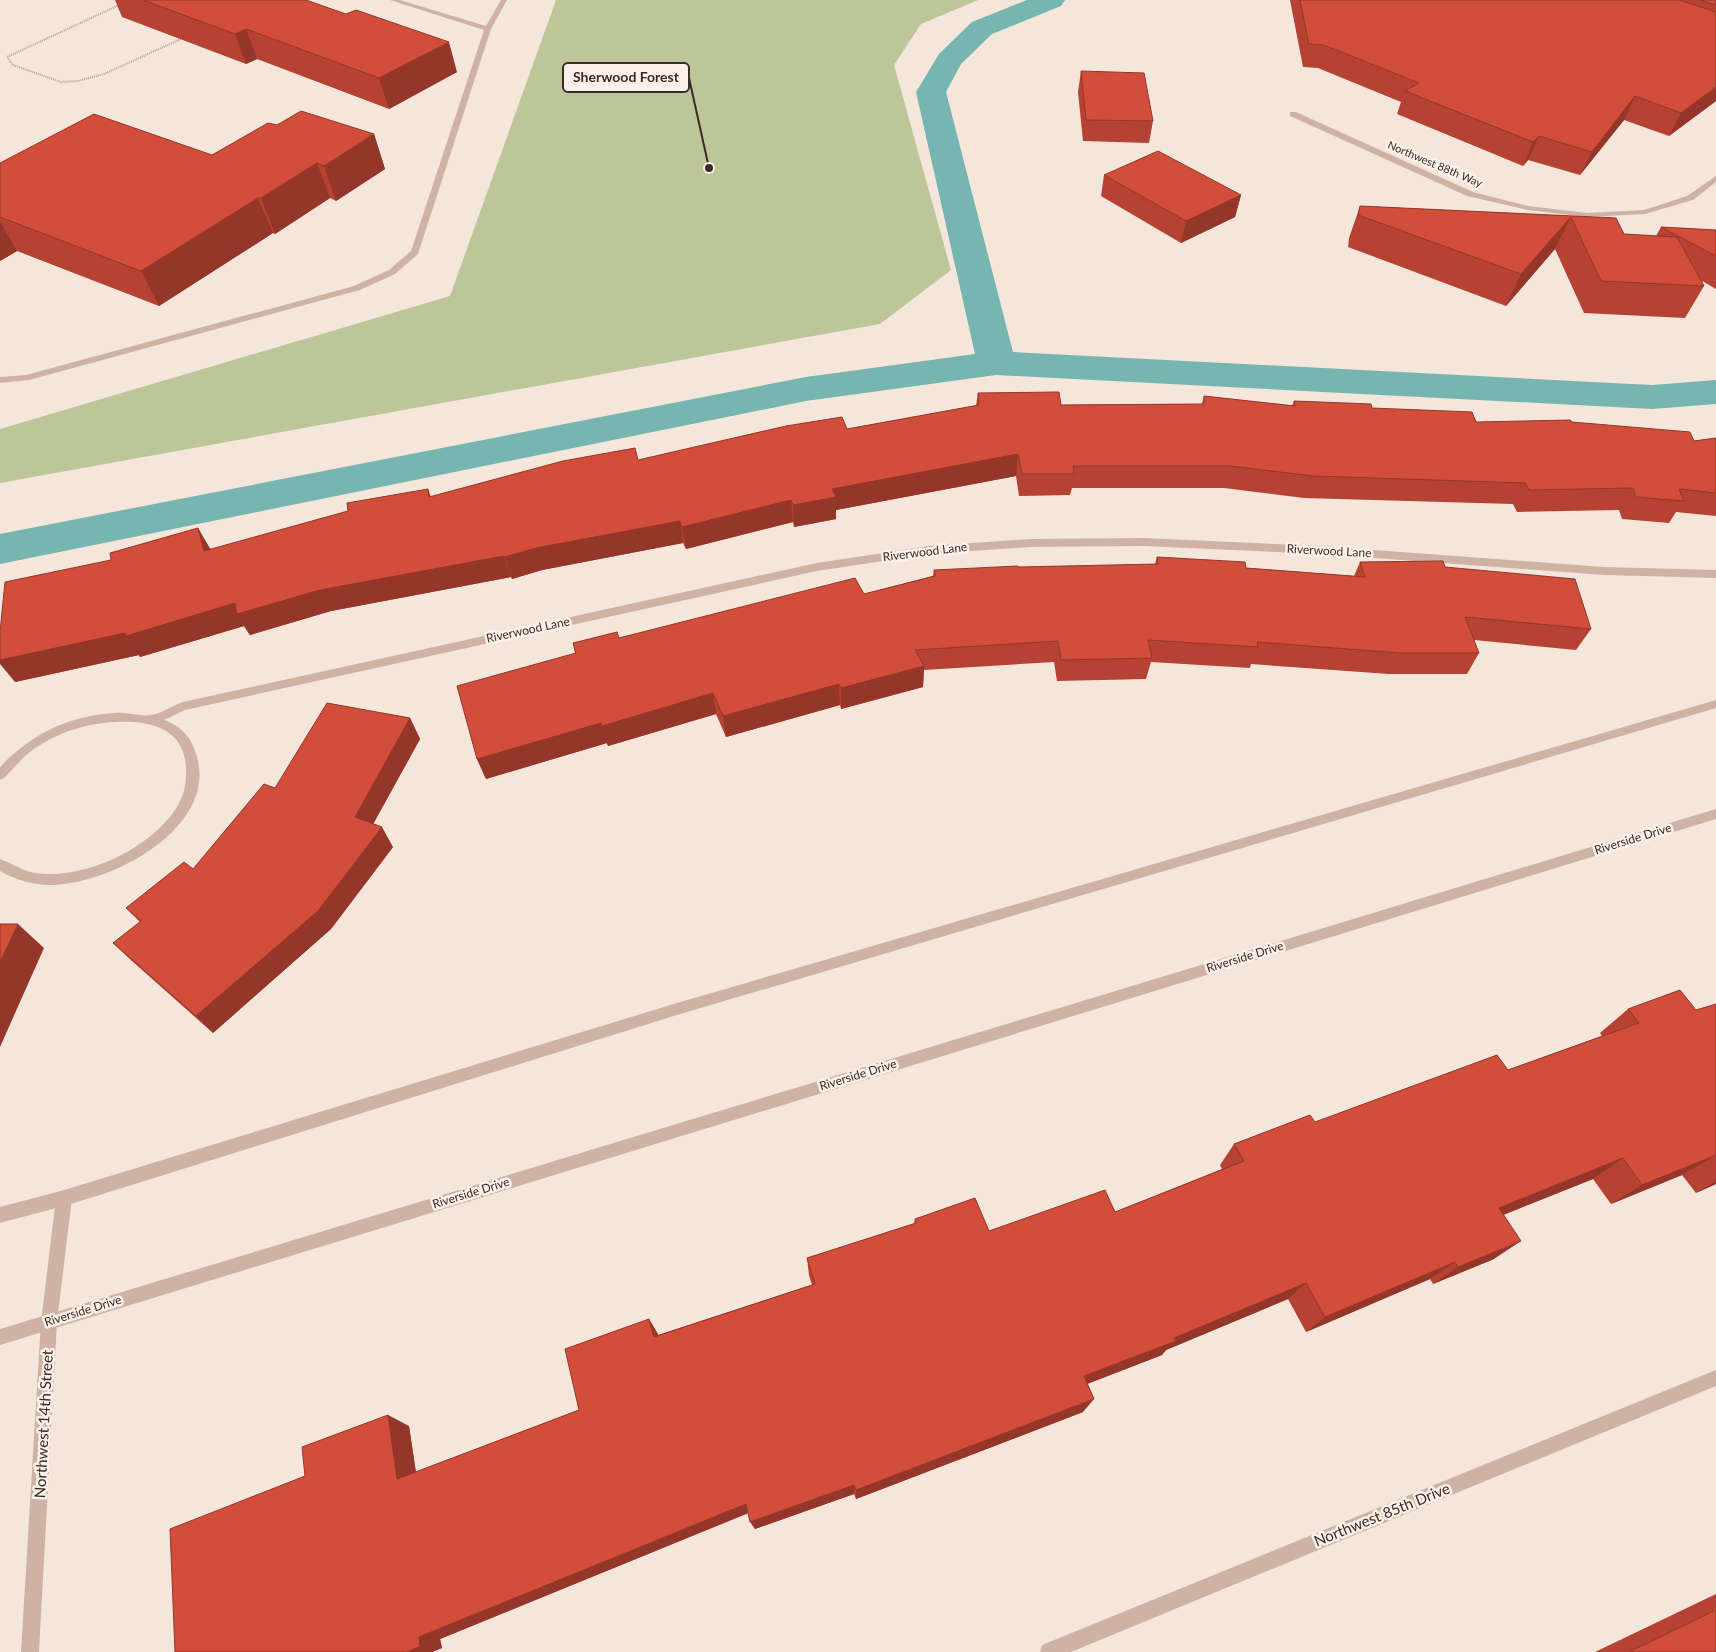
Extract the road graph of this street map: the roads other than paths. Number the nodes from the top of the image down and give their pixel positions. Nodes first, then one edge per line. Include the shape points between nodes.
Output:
1 (393, 0) edge
2 (504, 0) edge
3 (488, 29) junction
4 (1293, 114) dead end
5 (1716, 178) edge
6 (0, 380) edge
7 (1716, 574) edge
8 (1716, 704) edge
9 (152, 720) junction
10 (0, 775) edge
11 (1716, 814) edge
12 (0, 864) edge
13 (64, 1198) junction
14 (0, 1215) edge
15 (49, 1322) junction
16 (0, 1337) edge
17 (1716, 1378) edge
18 (30, 1652) edge
19 (1049, 1652) edge

1 - 3 street
2 - 3 street
3 - 6 street via 415,252 392,272 348,290 26,378
4 - 5 street, Northwest 88th Way via 1470,194 1528,208 1587,215 1645,212 1690,198
7 - 9 street, Riverwood Lane via 1604,571 1321,550 1143,542 1029,543 929,550 817,567 687,595 182,706
8 - 13 street via 677,1009
9 - 10 street via 121,716 86,721 53,733 22,753
9 - 12 street via 176,731 190,748 195,772 189,797 172,824 146,848 112,866 76,878 41,880 11,872
11 - 15 street, Riverside Drive
13 - 14 street
13 - 15 street, Northwest 14th Street
15 - 16 street, Riverside Drive
15 - 18 street, Northwest 14th Street
17 - 19 street, Northwest 85th Drive

